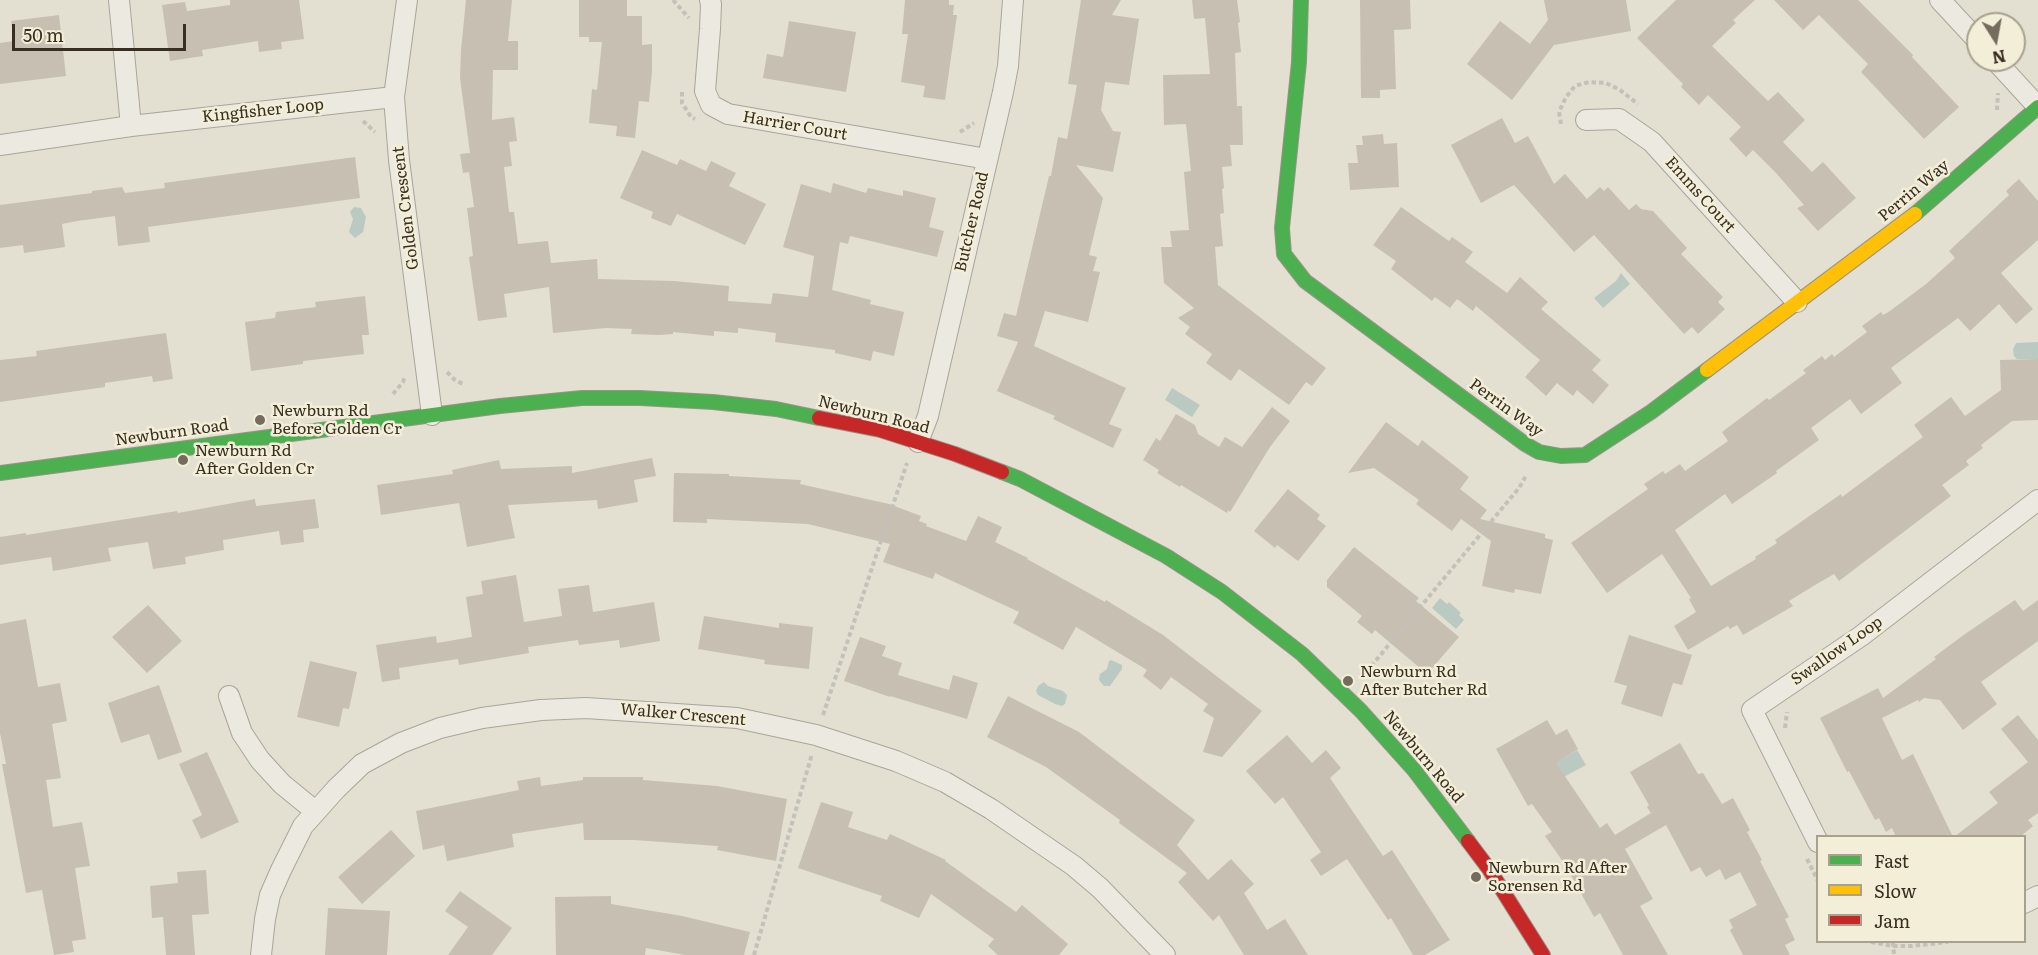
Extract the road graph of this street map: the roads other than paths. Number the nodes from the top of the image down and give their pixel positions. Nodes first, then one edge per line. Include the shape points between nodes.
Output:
1 (119, 0) edge
2 (406, 0) edge
3 (710, 0) edge
4 (1013, 0) edge
5 (1301, 0) edge
6 (1940, 0) edge
7 (1966, 28) edge
8 (2006, 72) edge
9 (394, 97) junction
10 (2038, 107) edge
11 (1586, 120) dead end
12 (131, 126) junction
13 (0, 144) edge
14 (987, 159) junction
15 (1797, 302) junction
16 (432, 415) junction
17 (913, 449) junction
18 (0, 473) edge
19 (2038, 500) edge
20 (230, 696) dead end
21 (315, 811) junction
22 (1810, 846) edge
23 (261, 955) edge
24 (1165, 955) edge
25 (1543, 955) edge

1 - 12 street
2 - 9 street, Golden Crescent
3 - 14 street, Harrier Court via 705,91 711,105 728,114
4 - 14 street, Butcher Road via 1008,66
5 - 15 street, Perrin Way via 1299,62 1282,228 1284,254 1305,280 1524,444 1561,456 1585,455 1651,412
6 - 7 street
8 - 10 street
9 - 12 street, Kingfisher Loop
9 - 16 street, Golden Crescent
10 - 15 street, Perrin Way via 1914,215
11 - 15 street, Emms Court via 1620,120 1652,142
12 - 13 street, Kingfisher Loop
14 - 17 street, Butcher Road via 928,416
16 - 17 street, Newburn Road via 582,398 713,402 776,409 879,430
16 - 18 street, Newburn Road
17 - 25 street, Newburn Road via 955,454 1020,479 1166,556 1222,592 1302,654 1414,770 1489,869
19 - 22 street, Swallow Loop via 1861,636 1752,710 1777,758
20 - 21 street via 242,733 260,760
21 - 23 street, Walker Crescent via 303,826 270,895
21 - 24 street, Walker Crescent via 362,764 440,728 482,718 586,708 736,718 816,735 897,761 945,782 1074,866

